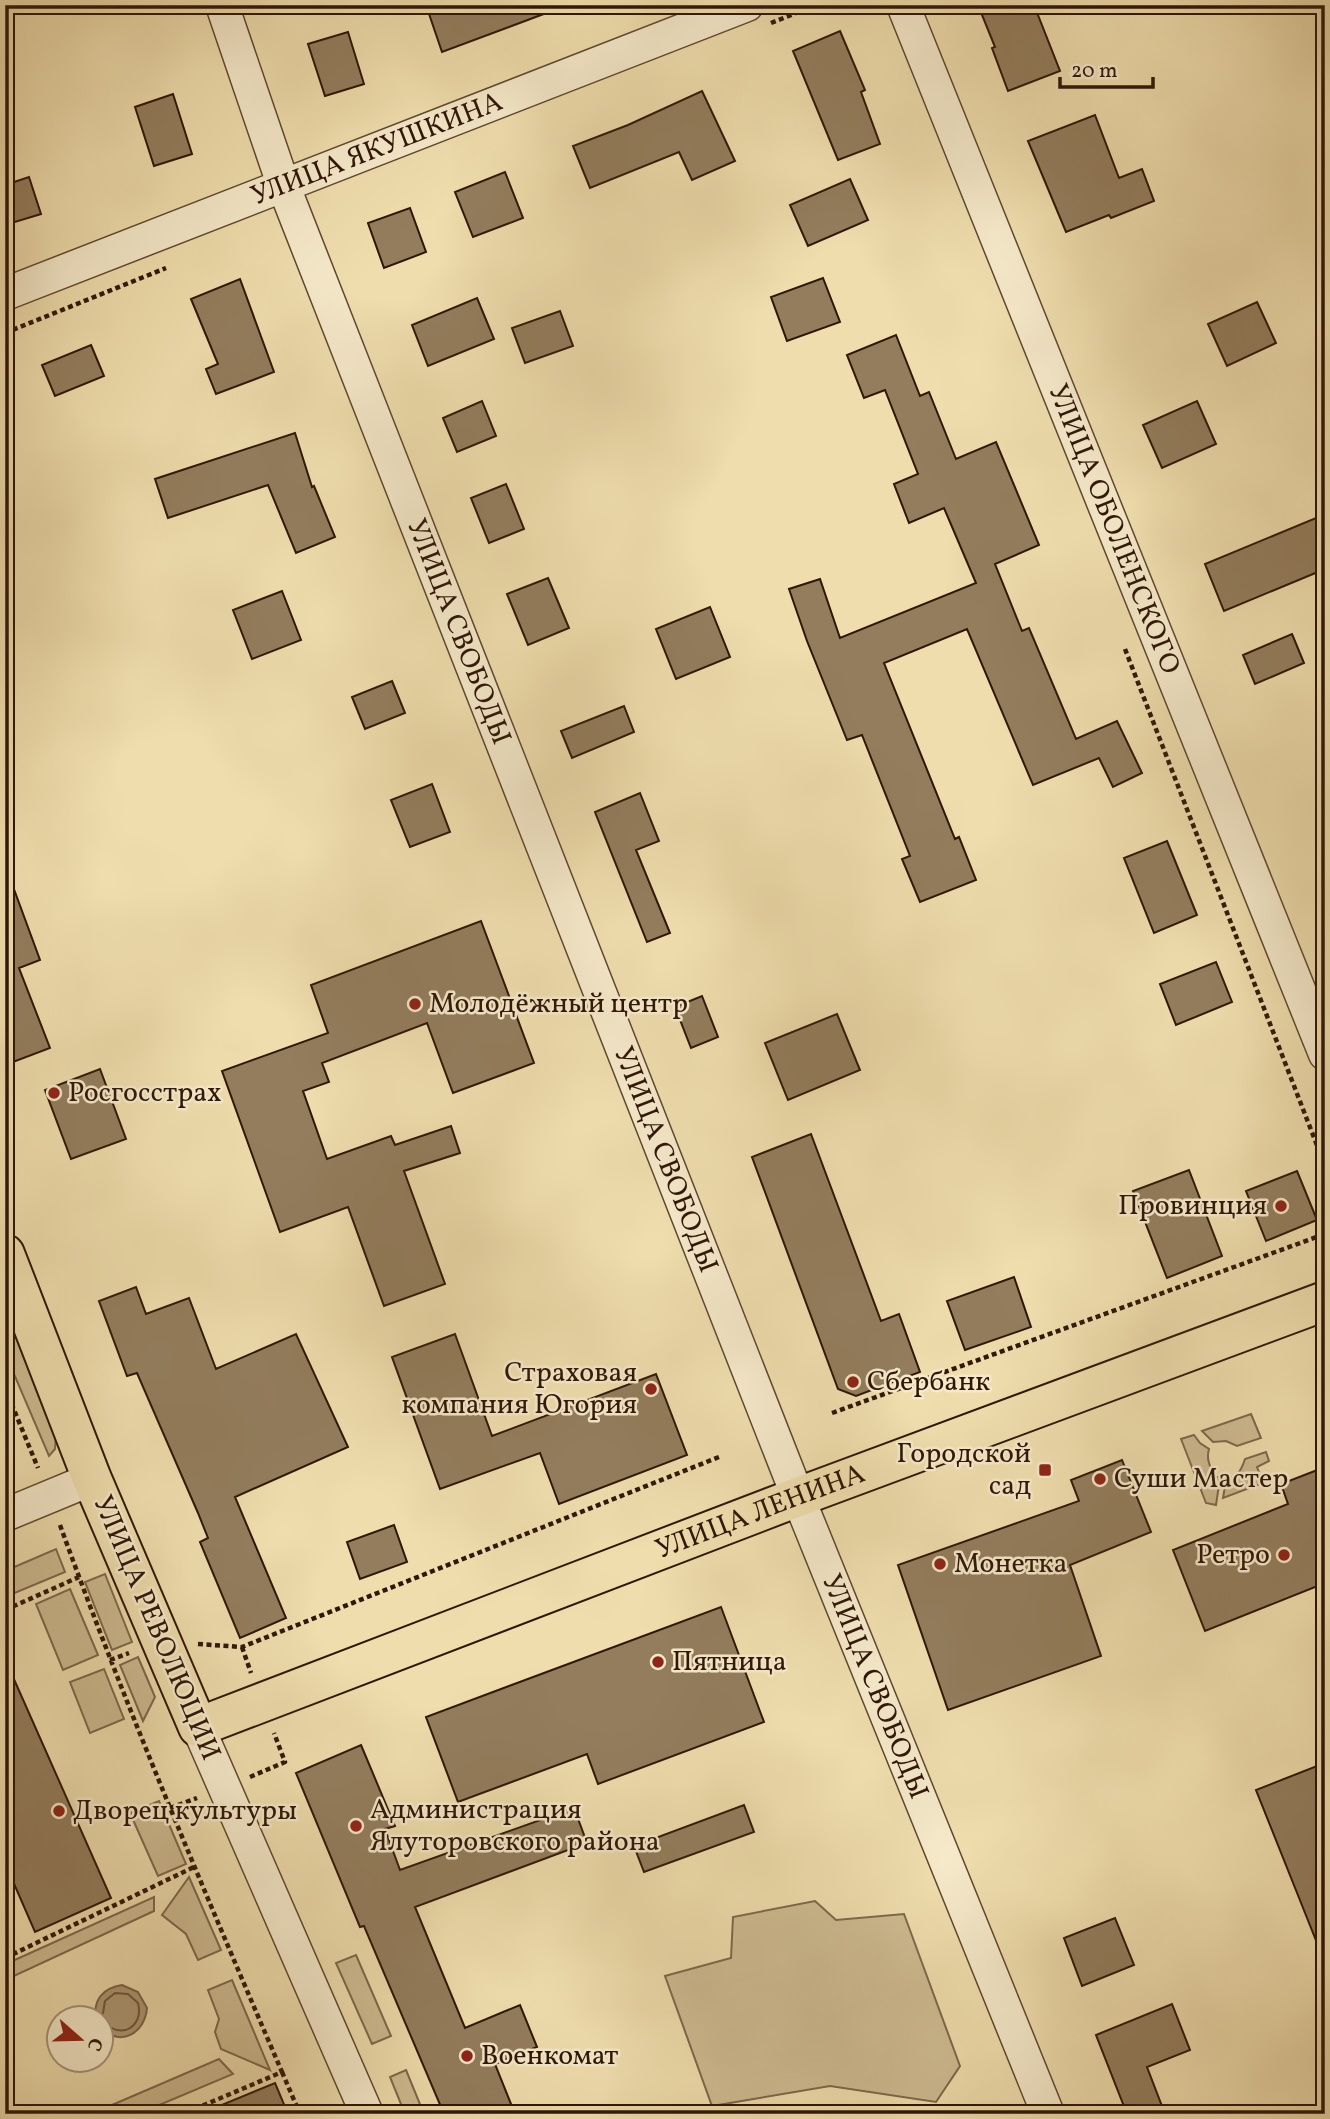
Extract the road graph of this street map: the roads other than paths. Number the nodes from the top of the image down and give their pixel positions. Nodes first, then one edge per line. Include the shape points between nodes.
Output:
1 (222, 5) edge
2 (747, 5) edge
3 (903, 5) edge
4 (284, 187) junction
5 (5, 295) edge
6 (1325, 1054) edge
7 (5, 1254) edge
8 (1325, 1301) edge
9 (92, 1479) junction
10 (798, 1497) junction
11 (5, 1515) edge
12 (198, 1727) junction
13 (367, 2114) edge
14 (1048, 2114) edge

1 - 4 street, УЛИЦА СВОБОДЫ
2 - 4 street, УЛИЦА ЯКУШКИНА
3 - 6 street, УЛИЦА ОБОЛЕНСКОГО
4 - 5 street, УЛИЦА ЯКУШКИНА
4 - 10 street, УЛИЦА СВОБОДЫ
7 - 9 main road, УЛИЦА РЕВОЛЮЦИИ
8 - 10 main road, УЛИЦА ЛЕНИНА
9 - 11 street
9 - 12 main road, УЛИЦА РЕВОЛЮЦИИ
10 - 12 main road, УЛИЦА ЛЕНИНА
10 - 14 street, УЛИЦА СВОБОДЫ
12 - 13 street, УЛИЦА РЕВОЛЮЦИИ

